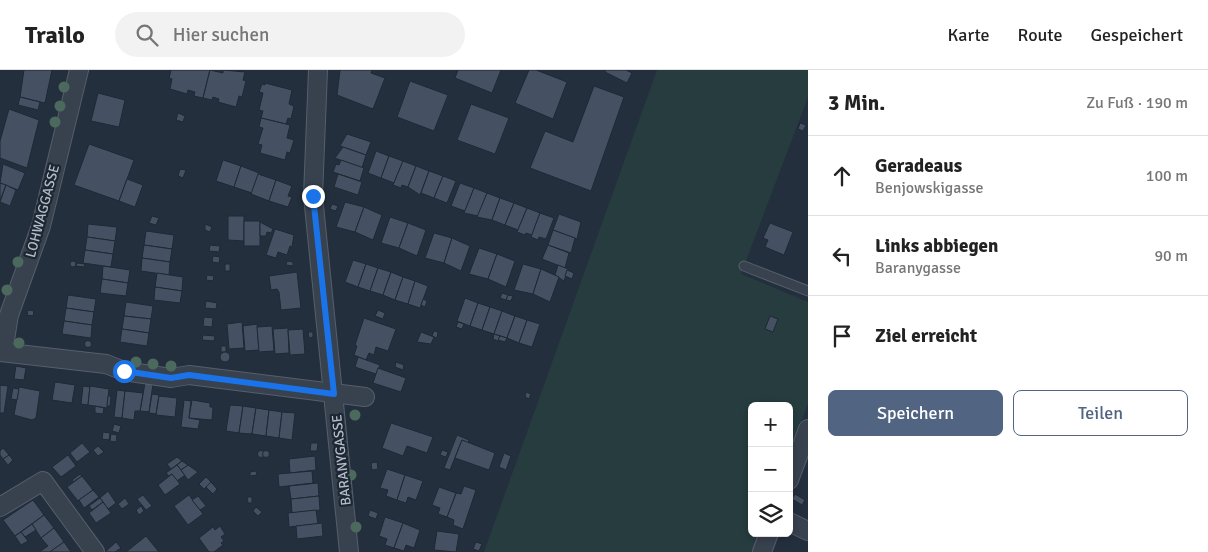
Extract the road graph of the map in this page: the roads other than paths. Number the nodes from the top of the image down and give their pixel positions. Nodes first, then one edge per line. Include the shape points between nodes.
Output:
1 (79, 70) edge
2 (318, 70) edge
3 (744, 266) dead end
4 (808, 291) edge
5 (1, 352) edge
6 (334, 394) junction
7 (365, 397) dead end
8 (808, 429) edge
9 (793, 469) edge
10 (0, 507) edge
11 (793, 524) edge
12 (808, 531) edge
13 (768, 537) edge
14 (95, 552) edge
15 (349, 552) edge
16 (762, 552) edge

1 - 5 street, LOHWAGGASSE via 41,226 9,315
2 - 6 street, BARANYGASSE via 313,196
3 - 4 lane
5 - 6 street via 106,364 124,371 171,378 189,375
6 - 7 street
6 - 15 street, BARANYGASSE
8 - 9 street
10 - 14 street via 43,481
11 - 12 street
13 - 16 street

